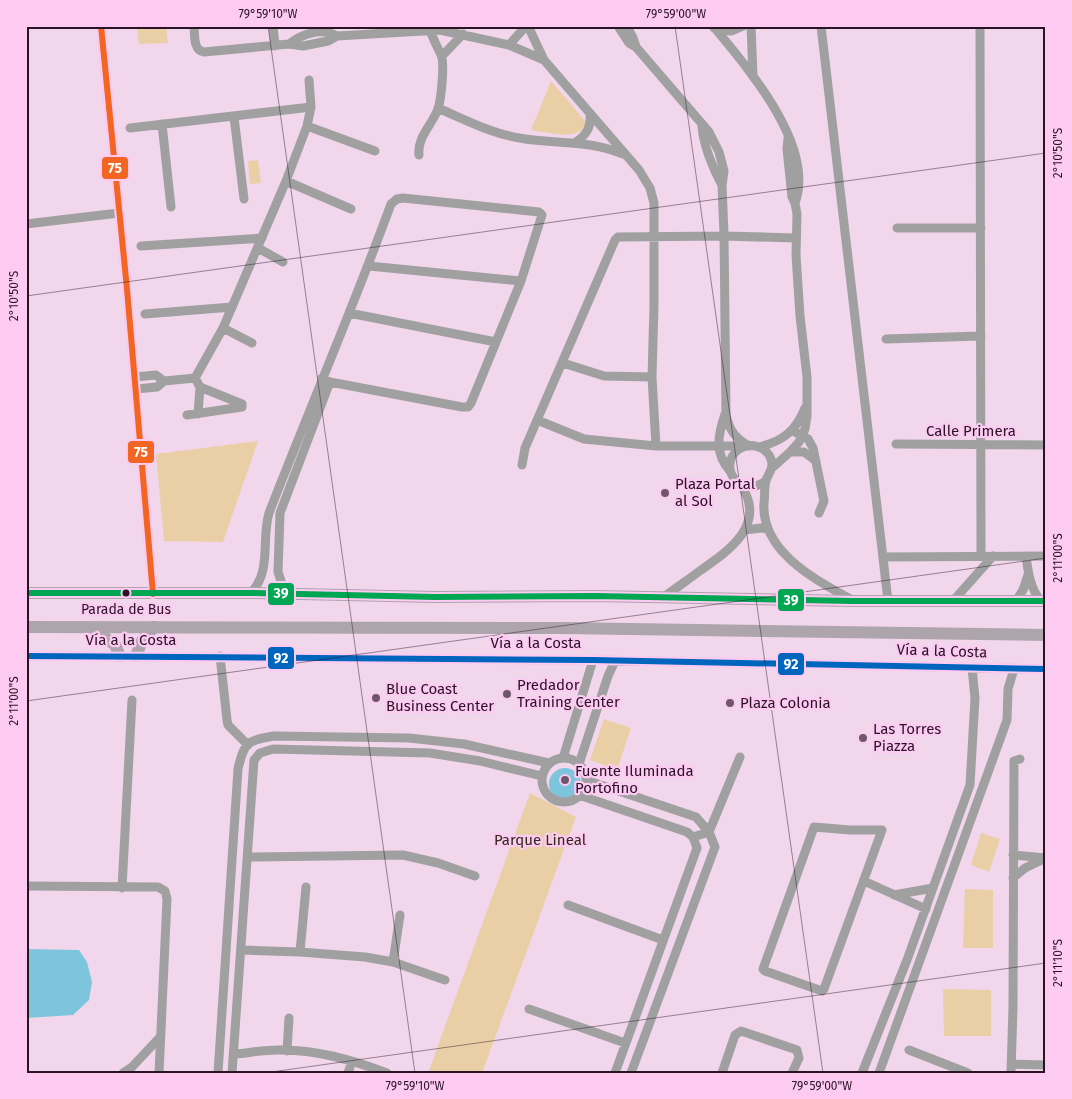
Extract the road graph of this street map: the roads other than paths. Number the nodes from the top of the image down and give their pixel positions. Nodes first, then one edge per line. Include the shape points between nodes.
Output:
1 (101, 26) edge
2 (194, 26) edge
3 (273, 26) edge
4 (527, 26) edge
5 (618, 26) edge
6 (627, 26) edge
7 (742, 26) edge
8 (751, 26) edge
9 (821, 26) edge
10 (980, 26) edge
11 (714, 27) edge
12 (440, 28) edge
13 (430, 30) junction
14 (358, 31) edge
15 (463, 34) junction
16 (509, 45) junction
17 (275, 46) junction
18 (636, 47) junction
19 (442, 56) junction
20 (544, 60) junction
21 (753, 76) junction
22 (308, 80) dead end
23 (311, 107) junction
24 (438, 108) junction
25 (590, 116) junction
26 (234, 117) junction
27 (162, 124) junction
28 (307, 126) junction
29 (130, 128) dead end
30 (576, 142) junction
31 (375, 151) dead end
32 (419, 155) dead end
33 (625, 155) junction
34 (286, 182) junction
35 (244, 199) dead end
36 (171, 207) dead end
37 (351, 209) dead end
38 (120, 213) junction
39 (26, 224) edge
40 (897, 228) dead end
41 (981, 228) junction
42 (653, 236) junction
43 (724, 236) junction
44 (262, 238) junction
45 (795, 238) junction
46 (142, 246) dead end
47 (258, 248) junction
48 (283, 262) dead end
49 (369, 266) junction
50 (521, 281) junction
51 (232, 307) junction
52 (349, 313) junction
53 (146, 314) dead end
54 (223, 328) junction
55 (981, 336) junction
56 (886, 339) dead end
57 (252, 342) dead end
58 (496, 342) junction
59 (563, 363) junction
60 (134, 377) junction
61 (652, 377) junction
62 (195, 378) junction
63 (326, 380) junction
64 (164, 381) junction
65 (200, 387) junction
66 (136, 389) junction
67 (807, 403) junction
68 (726, 413) junction
69 (198, 414) junction
70 (186, 415) dead end
71 (537, 420) junction
72 (793, 431) junction
73 (803, 435) junction
74 (896, 444) dead end
75 (982, 444) junction
76 (1046, 445) edge
77 (656, 446) junction
78 (718, 446) junction
79 (747, 446) junction
80 (759, 447) junction
81 (790, 452) junction
82 (816, 461) junction
83 (522, 465) dead end
84 (772, 468) junction
85 (731, 472) junction
86 (766, 481) junction
87 (741, 485) junction
88 (819, 513) dead end
89 (768, 529) junction
90 (745, 530) junction
91 (265, 531) junction
92 (280, 532) junction
93 (981, 556) junction
94 (993, 556) junction
95 (1026, 556) junction
96 (1046, 556) edge
97 (883, 557) junction
98 (1029, 574) junction
99 (26, 593) edge
100 (251, 593) junction
101 (153, 594) junction
102 (289, 594) junction
103 (663, 597) junction
104 (953, 600) junction
105 (852, 601) junction
106 (888, 601) junction
107 (1016, 601) junction
108 (1043, 601) edge
109 (26, 627) edge
110 (154, 627) junction
111 (92, 628) junction
112 (1046, 635) edge
113 (26, 656) edge
114 (120, 656) junction
115 (136, 656) junction
116 (220, 656) junction
117 (593, 660) junction
118 (615, 661) junction
119 (972, 668) junction
120 (1014, 669) junction
121 (1046, 669) edge
122 (584, 691) junction
123 (602, 695) junction
124 (132, 700) dead end
125 (574, 723) junction
126 (591, 728) junction
127 (369, 737) junction
128 (248, 745) junction
129 (368, 752) junction
130 (740, 757) dead end
131 (563, 758) junction
132 (1020, 759) dead end
133 (549, 763) junction
134 (579, 764) junction
135 (542, 776) junction
136 (586, 780) junction
137 (580, 795) junction
138 (709, 832) junction
139 (693, 838) junction
140 (1014, 855) junction
141 (248, 856) junction
142 (1046, 858) edge
143 (475, 876) dead end
144 (1013, 878) junction
145 (864, 881) junction
146 (26, 886) edge
147 (306, 887) dead end
148 (122, 888) junction
149 (933, 888) junction
150 (894, 895) junction
151 (568, 905) dead end
152 (926, 909) junction
153 (400, 915) dead end
154 (920, 926) junction
155 (931, 930) junction
156 (663, 940) junction
157 (241, 950) junction
158 (300, 952) junction
159 (393, 962) junction
160 (445, 980) dead end
161 (222, 1000) junction
162 (238, 1001) junction
163 (528, 1009) dead end
164 (289, 1018) dead end
165 (161, 1036) junction
166 (626, 1043) junction
167 (909, 1050) dead end
168 (287, 1051) junction
169 (234, 1054) junction
170 (352, 1061) junction
171 (1046, 1066) edge
172 (1011, 1068) edge
173 (123, 1073) edge
174 (159, 1073) edge
175 (218, 1073) edge
176 (232, 1073) edge
177 (348, 1073) edge
178 (387, 1073) edge
179 (615, 1073) edge
180 (631, 1073) edge
181 (722, 1073) edge
182 (792, 1073) edge
183 (862, 1073) edge
184 (879, 1073) edge
185 (968, 1073) edge
186 (1032, 1073) edge

1 - 38 street
2 - 17 street via 196,48 200,52
3 - 17 street
4 - 16 street
4 - 20 street
5 - 18 street
6 - 18 street
7 - 11 street via 731,31
8 - 21 street
9 - 97 street
10 - 41 street
11 - 21 street
12 - 13 street
12 - 15 street
13 - 14 street
13 - 19 street
14 - 17 street via 304,46
15 - 16 street
15 - 19 street
16 - 20 street
18 - 43 street via 702,126 703,139 722,185
19 - 24 street
20 - 25 street
21 - 45 street via 793,145 800,183 795,203
22 - 23 street
23 - 26 street
23 - 28 street
24 - 30 street via 500,134
24 - 32 street via 421,138
25 - 30 street via 588,132
25 - 33 street
26 - 27 street
26 - 35 street
27 - 29 street
27 - 36 street
28 - 31 street
28 - 34 street
30 - 33 street
33 - 42 street via 650,188 654,203
34 - 37 street
34 - 44 street
38 - 39 street
38 - 60 street
40 - 41 street
41 - 55 street
42 - 43 street
42 - 59 street via 618,236 615,240
42 - 61 street
43 - 45 street
43 - 68 street
44 - 46 street
44 - 47 street
45 - 67 street
47 - 48 street
47 - 51 street
49 - 50 street
49 - 50 street via 391,204 397,199 539,212 542,218
49 - 52 street
50 - 58 street
51 - 53 street
51 - 54 street
52 - 58 street
52 - 63 street
54 - 57 street
54 - 62 street
55 - 56 street
55 - 75 street
58 - 63 street via 468,406
59 - 61 street via 604,376
59 - 71 street
60 - 64 street via 156,375
60 - 66 street
61 - 77 street
62 - 64 street
62 - 65 street
63 - 91 street via 269,513
63 - 92 street via 280,513
64 - 66 street via 157,388
65 - 69 street
65 - 69 street via 242,404 242,407
66 - 101 street
67 - 72 street
67 - 73 street
68 - 78 street
68 - 79 street via 729,428
69 - 70 street
71 - 77 street via 584,439
71 - 83 street via 525,448
72 - 73 street
72 - 80 street via 780,440
73 - 81 street
73 - 82 street via 811,443
74 - 75 street, Calle Primera
75 - 76 street, Calle Primera
75 - 93 street
77 - 78 street
78 - 79 street
78 - 85 street via 722,461
79 - 80 street
79 - 85 street via 734,453
80 - 84 street via 771,459
81 - 82 street via 804,452
81 - 84 street
82 - 88 street via 824,501
84 - 86 street
85 - 87 street
86 - 87 street via 754,487
86 - 89 street via 764,511
87 - 90 street via 750,506
89 - 90 street
89 - 105 street via 795,564
90 - 103 street via 720,558
91 - 92 street
91 - 100 street via 264,572
92 - 102 street via 278,572
93 - 94 street
93 - 97 street
94 - 95 street
94 - 104 street
95 - 96 street
95 - 98 street
97 - 106 street
98 - 107 street
98 - 108 street via 1036,596
99 - 101 highway
100 - 101 highway
100 - 102 highway
102 - 103 highway
103 - 105 highway
104 - 106 highway
104 - 107 highway
105 - 106 highway
107 - 108 highway
109 - 111 highway, Vía a la Costa
110 - 111 highway, Vía a la Costa
110 - 112 highway, Vía a la Costa via 562,628
110 - 115 highway via 142,641
111 - 114 highway via 114,645
113 - 114 street, Vía a la Costa
114 - 115 street, Vía a la Costa
115 - 116 street, Vía a la Costa
116 - 117 street, Vía a la Costa
116 - 128 street via 228,725
117 - 118 street, Vía a la Costa
117 - 122 street
118 - 119 street, Vía a la Costa
118 - 123 street
119 - 120 street, Vía a la Costa
119 - 149 street via 975,698 970,785
120 - 121 street, Vía a la Costa
120 - 155 street via 1008,689 1007,720
122 - 123 street
122 - 125 street
123 - 126 street
124 - 148 street
125 - 126 street
125 - 131 street
126 - 134 street
127 - 128 street via 274,736 255,739
127 - 129 street
127 - 133 street via 464,744
128 - 161 street via 242,750 238,769
129 - 135 street via 430,753
129 - 141 street via 272,749 260,753 254,760
130 - 138 street
131 - 133 street
131 - 134 street
132 - 140 street via 1014,761
133 - 135 street
134 - 136 street
135 - 137 street via 544,790 553,799 567,802
136 - 137 street
136 - 138 street via 696,818
137 - 139 street via 687,832
138 - 139 street
138 - 180 street via 715,847
139 - 156 street via 697,848
140 - 142 street
140 - 144 street
141 - 143 street via 403,855
141 - 157 street
142 - 144 street
144 - 172 street
145 - 145 street via 882,830 814,827 764,970 818,991 824,990
145 - 150 street
146 - 148 street
147 - 158 street
148 - 165 street via 158,888 165,891 167,898
149 - 150 street
149 - 152 street
150 - 152 street
151 - 156 street
152 - 154 street
153 - 159 street
154 - 155 street
154 - 183 street
155 - 184 street
156 - 166 street
157 - 158 street
157 - 162 street
158 - 159 street
159 - 160 street
161 - 162 street
161 - 175 street
162 - 169 street
163 - 166 street
164 - 168 street
165 - 173 street
165 - 174 street
166 - 179 street
167 - 185 street
168 - 169 street
168 - 170 street via 317,1053
169 - 176 street
170 - 177 street
170 - 178 street
171 - 172 street
171 - 186 street
181 - 182 street via 735,1035 741,1031 797,1050 799,1058

